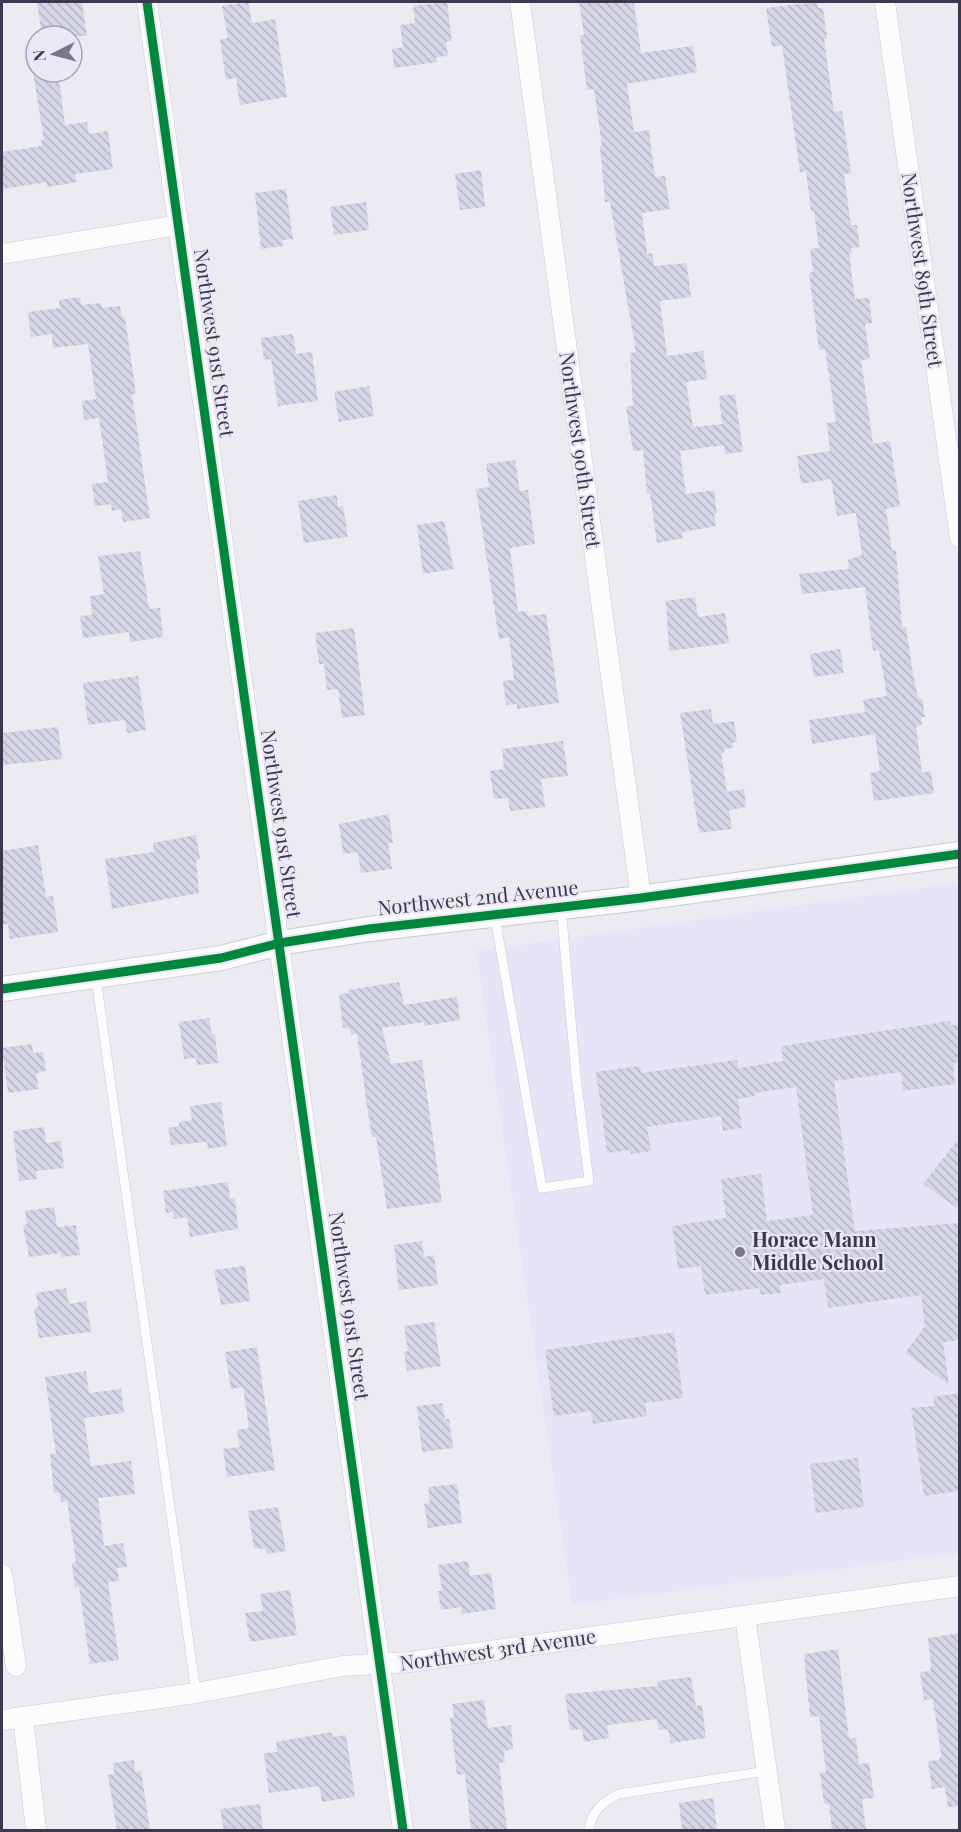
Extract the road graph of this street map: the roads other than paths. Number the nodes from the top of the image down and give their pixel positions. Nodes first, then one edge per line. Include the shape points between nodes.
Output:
1 (147, 2) edge
2 (520, 2) edge
3 (885, 2) edge
4 (179, 225) junction
5 (2, 254) edge
6 (960, 538) edge
7 (960, 854) edge
8 (641, 898) junction
9 (561, 907) junction
10 (495, 914) junction
11 (280, 943) junction
12 (96, 975) junction
13 (2, 989) edge
14 (2, 1574) edge
15 (960, 1587) edge
16 (745, 1616) junction
17 (381, 1665) junction
18 (16, 1666) dead end
19 (196, 1693) junction
20 (23, 1717) junction
21 (2, 1720) edge
22 (766, 1771) junction
23 (36, 1830) edge
24 (403, 1830) edge
25 (589, 1830) edge
26 (775, 1830) edge

1 - 4 street, Northwest 91st Street
2 - 8 street, Northwest 90th Street
3 - 6 street, Northwest 89th Street
4 - 5 street
4 - 11 street, Northwest 91st Street
7 - 8 street, Northwest 2nd Avenue
8 - 9 street, Northwest 2nd Avenue
9 - 10 street, Northwest 2nd Avenue
9 - 10 lane via 589,1181 542,1188
10 - 11 street, Northwest 2nd Avenue
11 - 12 street, Northwest 2nd Avenue via 221,958
11 - 17 street, Northwest 91st Street
12 - 13 street, Northwest 2nd Avenue
12 - 19 lane
14 - 18 street
15 - 16 street, Northwest 3rd Avenue
16 - 17 street, Northwest 3rd Avenue
16 - 22 street
17 - 19 street, Northwest 3rd Avenue via 343,1666
17 - 24 street, Northwest 91st Street
19 - 20 street, Northwest 3rd Avenue
20 - 21 street, Northwest 3rd Avenue
20 - 23 street
22 - 25 lane via 619,1794 596,1810
22 - 26 street

